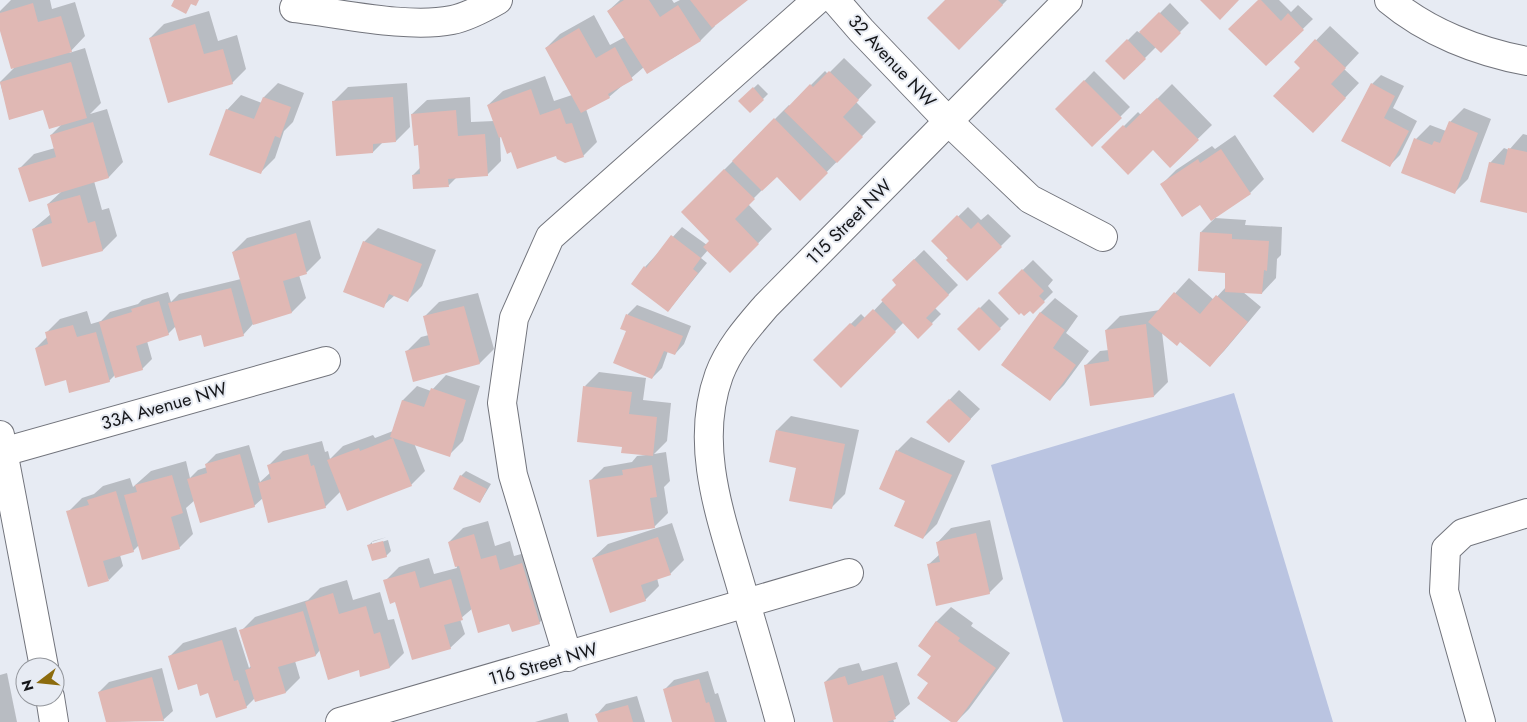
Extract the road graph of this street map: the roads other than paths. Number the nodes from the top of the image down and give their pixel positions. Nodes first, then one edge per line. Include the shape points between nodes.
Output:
1 (498, 0) edge
2 (817, 0) edge
3 (836, 0) edge
4 (1068, 0) edge
5 (1389, 0) edge
6 (294, 8) dead end
7 (1527, 61) edge
8 (949, 122) junction
9 (1103, 237) dead end
10 (326, 361) dead end
11 (2, 444) edge
12 (1527, 513) edge
13 (850, 574) dead end
14 (746, 603) junction
15 (42, 657) edge
16 (568, 657) junction
17 (52, 707) edge
18 (404, 713) edge
19 (54, 722) edge
20 (340, 722) edge
21 (780, 722) edge
22 (1481, 722) edge

1 - 6 street via 453,20 431,22 406,22
2 - 16 street via 550,237 514,318 502,403 513,475
3 - 8 street, 32 Avenue NW
4 - 8 street, 115 Street NW
5 - 7 street via 1404,13 1440,33 1483,50
8 - 9 street via 1030,199
8 - 14 street, 115 Street NW via 766,306 734,346 719,374 708,434 714,488
10 - 11 street, 33A Avenue NW
11 - 15 street, 33A Avenue NW
12 - 22 street via 1463,533 1446,549 1444,591
13 - 14 street, 116 Street NW
14 - 16 street, 116 Street NW
14 - 21 street, 115 Street NW
16 - 18 street, 116 Street NW
17 - 19 street
18 - 20 street, 116 Street NW

